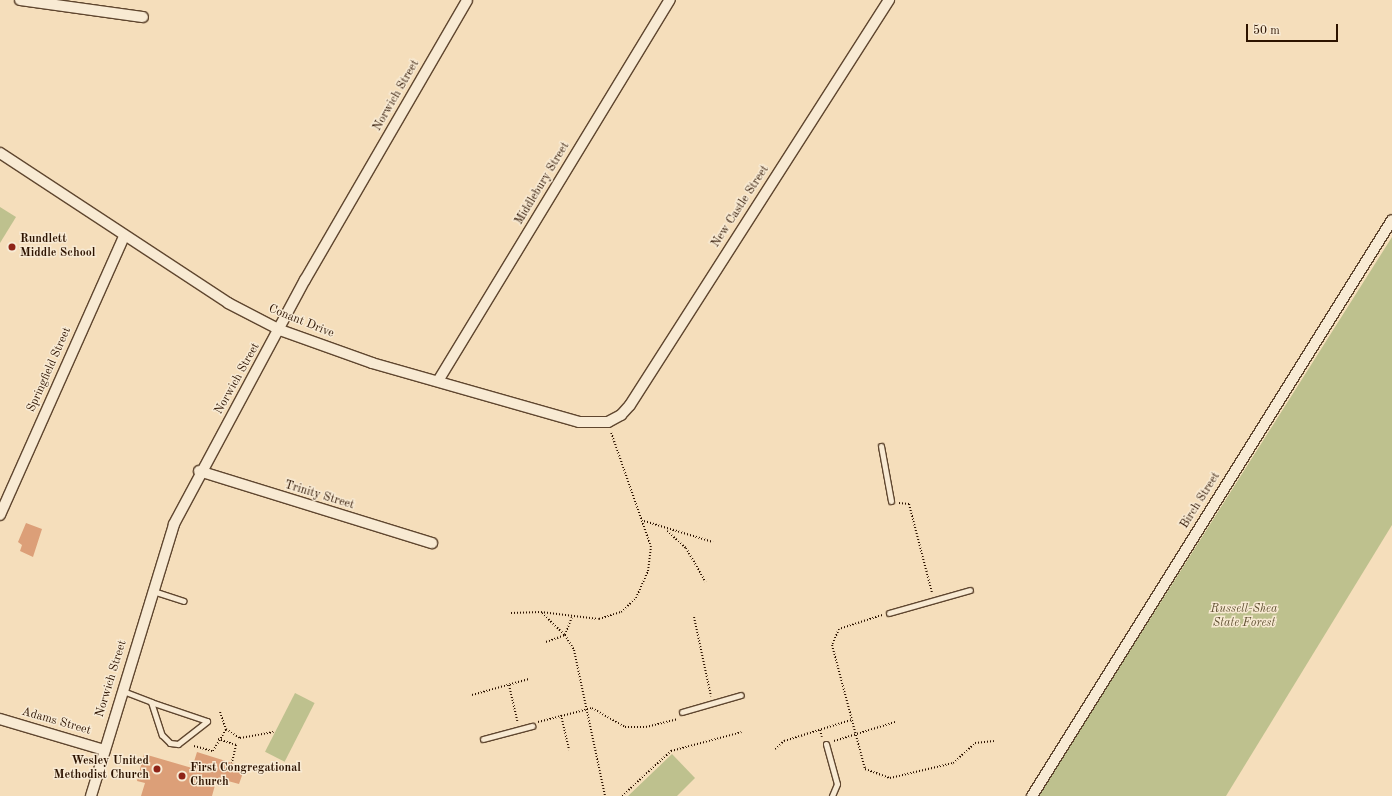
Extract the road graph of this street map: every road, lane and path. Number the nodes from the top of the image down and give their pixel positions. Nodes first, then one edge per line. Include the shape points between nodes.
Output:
1 (20, 0) edge
2 (467, 0) edge
3 (670, 0) edge
4 (889, 0) edge
5 (86, 5) edge
6 (143, 17) dead end
7 (0, 153) edge
8 (1392, 220) edge
9 (124, 237) junction
10 (280, 330) junction
11 (438, 381) junction
12 (608, 422) junction
13 (882, 446) dead end
14 (199, 472) junction
15 (891, 501) joint
16 (0, 514) edge
17 (644, 522) junction
18 (666, 530) junction
19 (713, 542) dead end
20 (432, 544) dead end
21 (706, 582) dead end
22 (152, 590) junction
23 (970, 590) dead end
24 (934, 600) junction
25 (183, 601) dead end
26 (541, 612) junction
27 (510, 613) dead end
28 (889, 613) joint
29 (572, 617) junction
30 (694, 617) dead end
31 (565, 635) junction
32 (546, 642) dead end
33 (529, 679) dead end
34 (509, 685) junction
35 (122, 690) junction
36 (472, 695) dead end
37 (741, 695) dead end
38 (151, 702) junction
39 (712, 703) junction
40 (588, 708) junction
41 (220, 712) dead end
42 (682, 712) joint
43 (562, 715) junction
44 (0, 720) edge
45 (851, 720) junction
46 (895, 722) dead end
47 (532, 726) joint
48 (226, 729) junction
49 (519, 730) junction
50 (273, 732) dead end
51 (742, 732) dead end
52 (855, 735) junction
53 (218, 739) junction
54 (483, 739) dead end
55 (842, 739) dead end
56 (994, 741) dead end
57 (826, 744) dead end
58 (194, 746) dead end
59 (775, 749) dead end
60 (104, 750) junction
61 (569, 750) dead end
62 (232, 763) dead end
63 (91, 796) edge
64 (605, 796) edge
65 (622, 796) edge
66 (832, 796) edge
67 (1032, 796) edge

1 - 5 street
2 - 10 street, Norwich Street
3 - 11 street, Middlebury Street
4 - 12 street, New Castle Street via 630,405
5 - 6 street
7 - 9 street, Conant Drive
8 - 67 street, Birch Street
9 - 10 street, Conant Drive via 228,304
9 - 16 street, Springfield Street
10 - 11 street, Conant Drive
10 - 14 street, Norwich Street
11 - 12 street, Conant Drive via 579,422
12 - 17 path
13 - 15 lane
14 - 20 street, Trinity Street
14 - 22 street, Norwich Street via 174,524
15 - 24 path via 909,504
17 - 18 path
17 - 29 path via 651,560 636,598 610,618
18 - 19 path
18 - 21 path via 686,548
22 - 25 lane
22 - 35 street, Norwich Street
23 - 24 lane
24 - 28 lane
26 - 27 path
26 - 29 path
26 - 31 path
28 - 45 path via 847,624 834,636 832,654
29 - 31 path
30 - 39 path
31 - 32 path
31 - 40 path via 574,650
33 - 34 path
34 - 36 path
34 - 49 path
35 - 38 lane
35 - 60 street, Norwich Street
37 - 39 lane
38 - 38 lane via 162,736 170,743 178,744 207,721
39 - 42 lane
40 - 42 path via 599,710 626,727 636,728 677,719
40 - 43 path
40 - 64 path
41 - 48 path
43 - 47 path
43 - 61 path
44 - 60 street, Adams Street
45 - 52 path
45 - 59 path via 784,741
46 - 52 path
47 - 49 lane
48 - 50 path via 240,738
48 - 53 path
49 - 54 lane
51 - 65 path via 671,751
52 - 55 path
52 - 56 path via 865,769 890,778 953,763 975,743
53 - 58 path via 213,751
53 - 62 path via 236,745
57 - 66 lane via 837,777
60 - 63 street, Norwich Street

